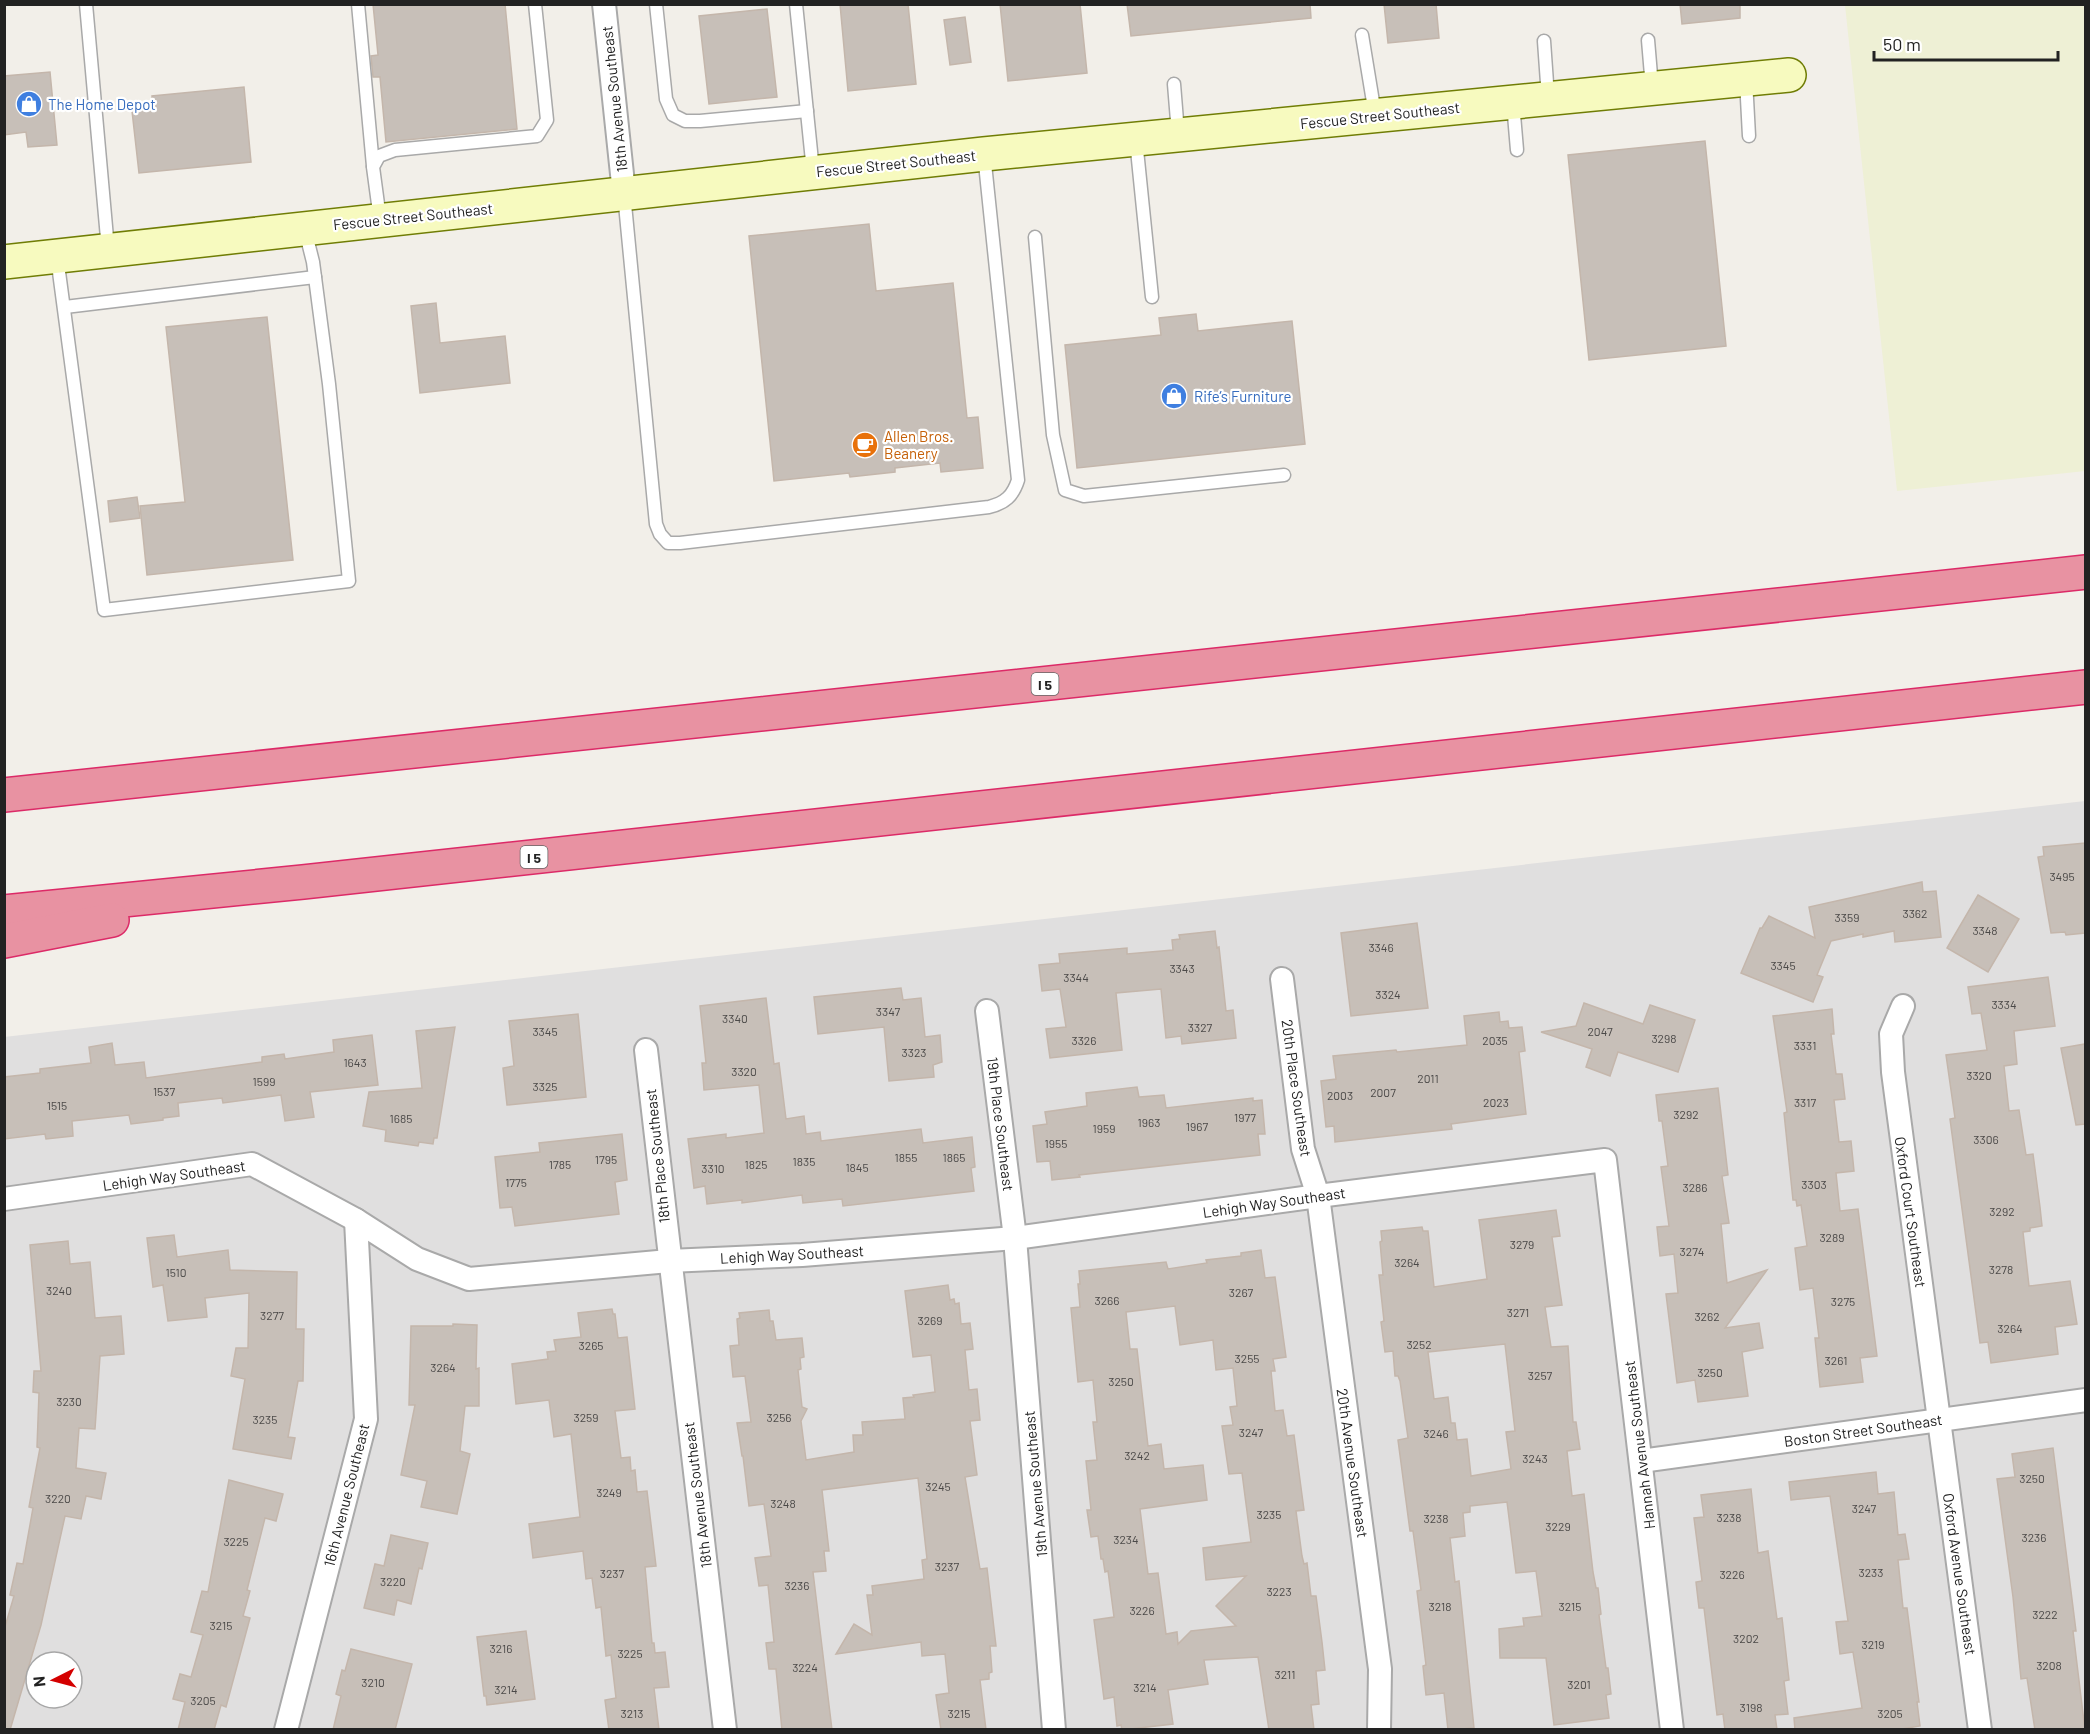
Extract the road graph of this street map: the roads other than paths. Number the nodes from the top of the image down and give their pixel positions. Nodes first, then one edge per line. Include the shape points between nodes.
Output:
1 (86, 4) edge
2 (358, 4) edge
3 (535, 4) edge
4 (604, 4) edge
5 (656, 4) edge
6 (796, 4) edge
7 (1362, 36) dead end
8 (1648, 40) dead end
9 (1544, 41) dead end
10 (1789, 75) dead end
11 (1746, 79) junction
12 (1174, 84) dead end
13 (1652, 88) junction
14 (1548, 98) junction
15 (1513, 102) junction
16 (807, 111) junction
17 (1376, 115) junction
18 (1178, 135) junction
19 (1749, 136) dead end
20 (1136, 139) junction
21 (1517, 150) dead end
22 (984, 154) junction
23 (373, 167) junction
24 (813, 172) junction
25 (624, 193) junction
26 (380, 220) junction
27 (305, 228) junction
28 (1035, 237) dead end
29 (108, 250) junction
30 (57, 256) junction
31 (4, 262) edge
32 (315, 277) junction
33 (1152, 297) dead end
34 (65, 307) junction
35 (1284, 475) dead end
36 (2085, 572) edge
37 (2085, 687) edge
38 (4, 795) edge
39 (303, 882) junction
40 (4, 912) edge
41 (4, 941) edge
42 (1282, 979) dead end
43 (1903, 1006) dead end
44 (987, 1011) dead end
45 (646, 1050) dead end
46 (1605, 1161) joint
47 (1318, 1196) junction
48 (4, 1199) edge
49 (356, 1220) junction
50 (1015, 1238) junction
51 (669, 1261) junction
52 (2085, 1400) edge
53 (1939, 1419) junction
54 (1641, 1461) junction
55 (286, 1730) edge
56 (725, 1730) edge
57 (1054, 1730) edge
58 (1379, 1730) edge
59 (1672, 1730) edge
60 (1980, 1730) edge

1 - 29 lane
2 - 23 lane
3 - 23 lane via 547,120 537,136 395,150 379,156
4 - 25 street, 18th Avenue Southeast
5 - 16 lane via 666,99 673,115 685,121 700,121
6 - 16 lane
7 - 17 lane
8 - 13 lane
9 - 14 lane
10 - 11 street, Fescue Street Southeast
11 - 13 street, Fescue Street Southeast
11 - 19 lane
12 - 18 lane
13 - 14 street, Fescue Street Southeast
14 - 15 street, Fescue Street Southeast
15 - 17 street, Fescue Street Southeast
15 - 21 lane
16 - 24 lane
17 - 18 street, Fescue Street Southeast
18 - 20 street, Fescue Street Southeast
20 - 22 street, Fescue Street Southeast
20 - 33 lane
22 - 24 street, Fescue Street Southeast
22 - 25 lane via 1018,480 1014,492 1007,500 989,507 680,543 668,543 656,524
23 - 26 lane
24 - 25 street, Fescue Street Southeast
25 - 26 street, Fescue Street Southeast
26 - 27 street, Fescue Street Southeast
27 - 29 street, Fescue Street Southeast
27 - 32 lane
28 - 35 lane via 1053,435 1065,490 1084,496
29 - 30 street, Fescue Street Southeast
30 - 31 street, Fescue Street Southeast
30 - 34 lane
32 - 34 lane
32 - 34 lane via 349,581 104,610
36 - 38 highway, I 5
37 - 39 highway, I 5
39 - 40 highway, I 5
39 - 41 highway
42 - 47 street, 20th Place Southeast via 1302,1149
43 - 53 street, Oxford Court Southeast via 1892,1034 1893,1072
44 - 50 street, 19th Place Southeast
45 - 51 street, 18th Place Southeast
46 - 47 street, Lehigh Way Southeast
46 - 54 street, Hannah Avenue Southeast
47 - 50 street, Lehigh Way Southeast
47 - 58 street, 20th Avenue Southeast via 1380,1669
48 - 49 street, Lehigh Way Southeast via 252,1164
49 - 51 street, Lehigh Way Southeast via 417,1258 469,1279
49 - 55 street, 16th Avenue Southeast via 366,1419
50 - 51 street, Lehigh Way Southeast
50 - 57 street, 19th Avenue Southeast
51 - 56 street, 18th Avenue Southeast
52 - 53 street, Boston Street Southeast
53 - 54 street, Boston Street Southeast
53 - 60 street, Oxford Avenue Southeast
54 - 59 street, Hannah Avenue Southeast

